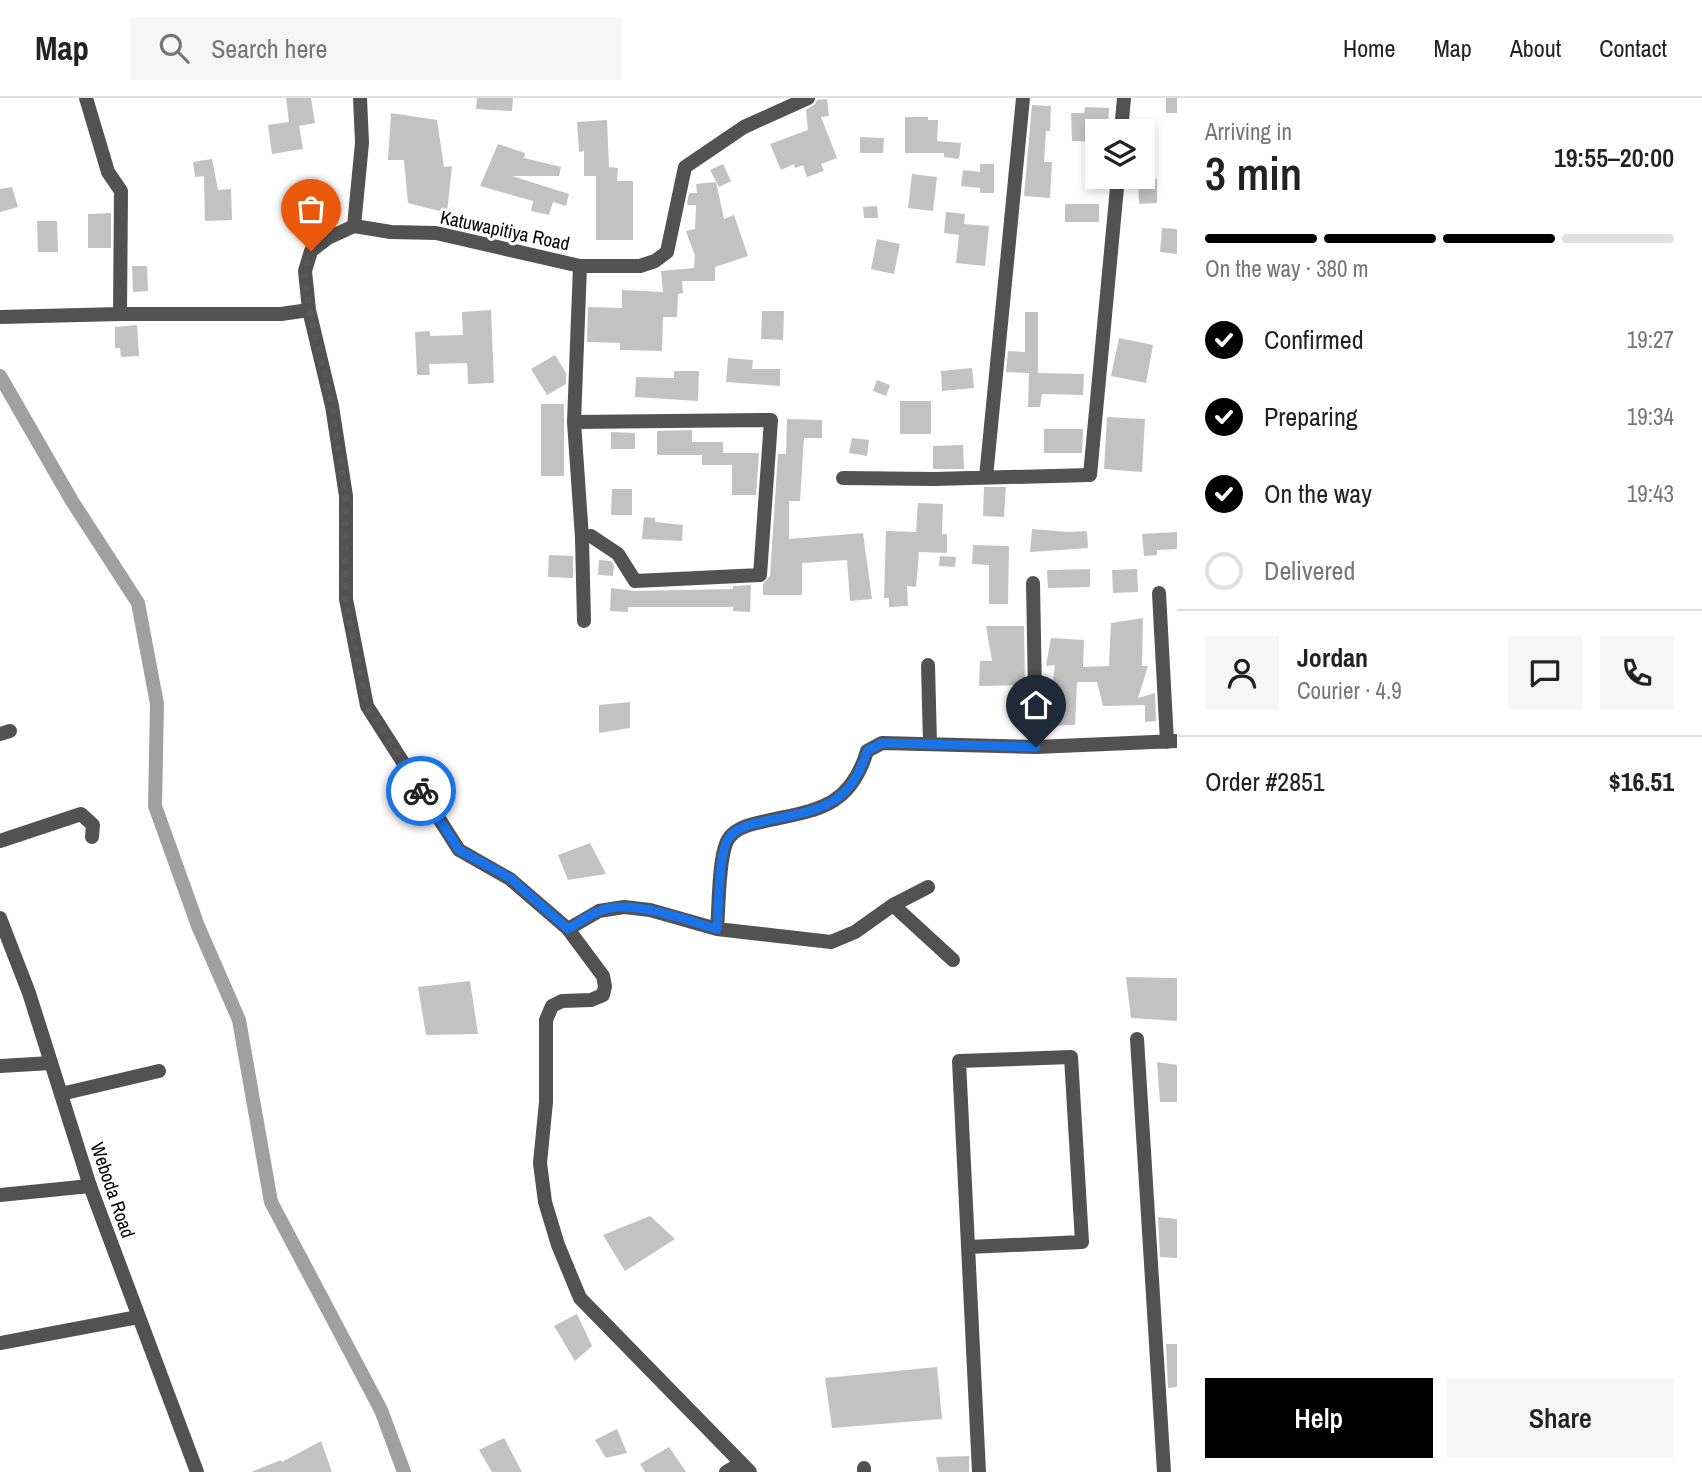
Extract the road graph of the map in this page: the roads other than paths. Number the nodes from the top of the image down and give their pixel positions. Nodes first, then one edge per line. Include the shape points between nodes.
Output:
1 (86, 98) edge
2 (360, 98) edge
3 (808, 98) edge
4 (1023, 98) edge
5 (1124, 98) edge
6 (1122, 119) edge
7 (1117, 189) edge
8 (354, 226) junction
9 (580, 266) junction
10 (309, 310) junction
11 (120, 314) junction
12 (3, 317) edge
13 (574, 422) junction
14 (986, 477) junction
15 (843, 478) dead end
16 (582, 538) junction
17 (1033, 583) dead end
18 (1159, 593) dead end
19 (584, 621) dead end
20 (928, 665) dead end
21 (1172, 741) edge
22 (930, 744) junction
23 (1036, 747) junction
24 (92, 837) dead end
25 (0, 841) edge
26 (929, 887) dead end
27 (893, 905) junction
28 (0, 918) edge
29 (568, 929) junction
30 (717, 929) junction
31 (953, 960) dead end
32 (1137, 1040) dead end
33 (51, 1063) junction
34 (0, 1066) edge
35 (159, 1071) dead end
36 (61, 1094) junction
37 (90, 1186) junction
38 (0, 1195) edge
39 (968, 1247) junction
40 (138, 1317) junction
41 (0, 1343) edge
42 (745, 1468) edge
43 (197, 1472) edge
44 (726, 1472) edge
45 (979, 1472) edge
46 (1164, 1472) edge

1 - 11 street via 108,172 121,191
2 - 8 street via 362,143
3 - 9 street, Katuwapitiya Road via 744,127 685,167 667,252 655,261 640,266
4 - 14 street
5 - 6 street
7 - 14 street via 1090,475
8 - 9 street, Katuwapitiya Road via 436,233
8 - 10 street via 311,251 305,271
9 - 13 street
10 - 11 street
10 - 29 street via 332,406 346,496 345,599 367,706 459,850 510,878
11 - 12 street
13 - 16 street
13 - 16 street via 771,420 760,575 635,581 618,554 591,537
14 - 15 street
16 - 19 street
17 - 23 street
18 - 21 street
20 - 22 street
21 - 23 street
22 - 23 street
22 - 30 street via 882,743 867,751 847,791 826,807 746,826 729,837 723,853
24 - 25 street via 93,825 81,814
26 - 27 street
27 - 30 street via 855,932 831,942
27 - 31 street
28 - 33 street, Weboda Road
29 - 30 street via 599,911 624,907
29 - 42 street via 603,976 605,986 603,995 591,1000 552,1006 547,1020 547,1102 540,1163 558,1245 580,1298
32 - 46 street
33 - 34 street
33 - 36 street, Weboda Road
35 - 36 street
36 - 37 street, Weboda Road
37 - 38 street
37 - 40 street, Weboda Road
39 - 39 street via 959,1061 1070,1057 1082,1242
39 - 45 street
40 - 41 street
40 - 43 street, Weboda Road
42 - 44 street

